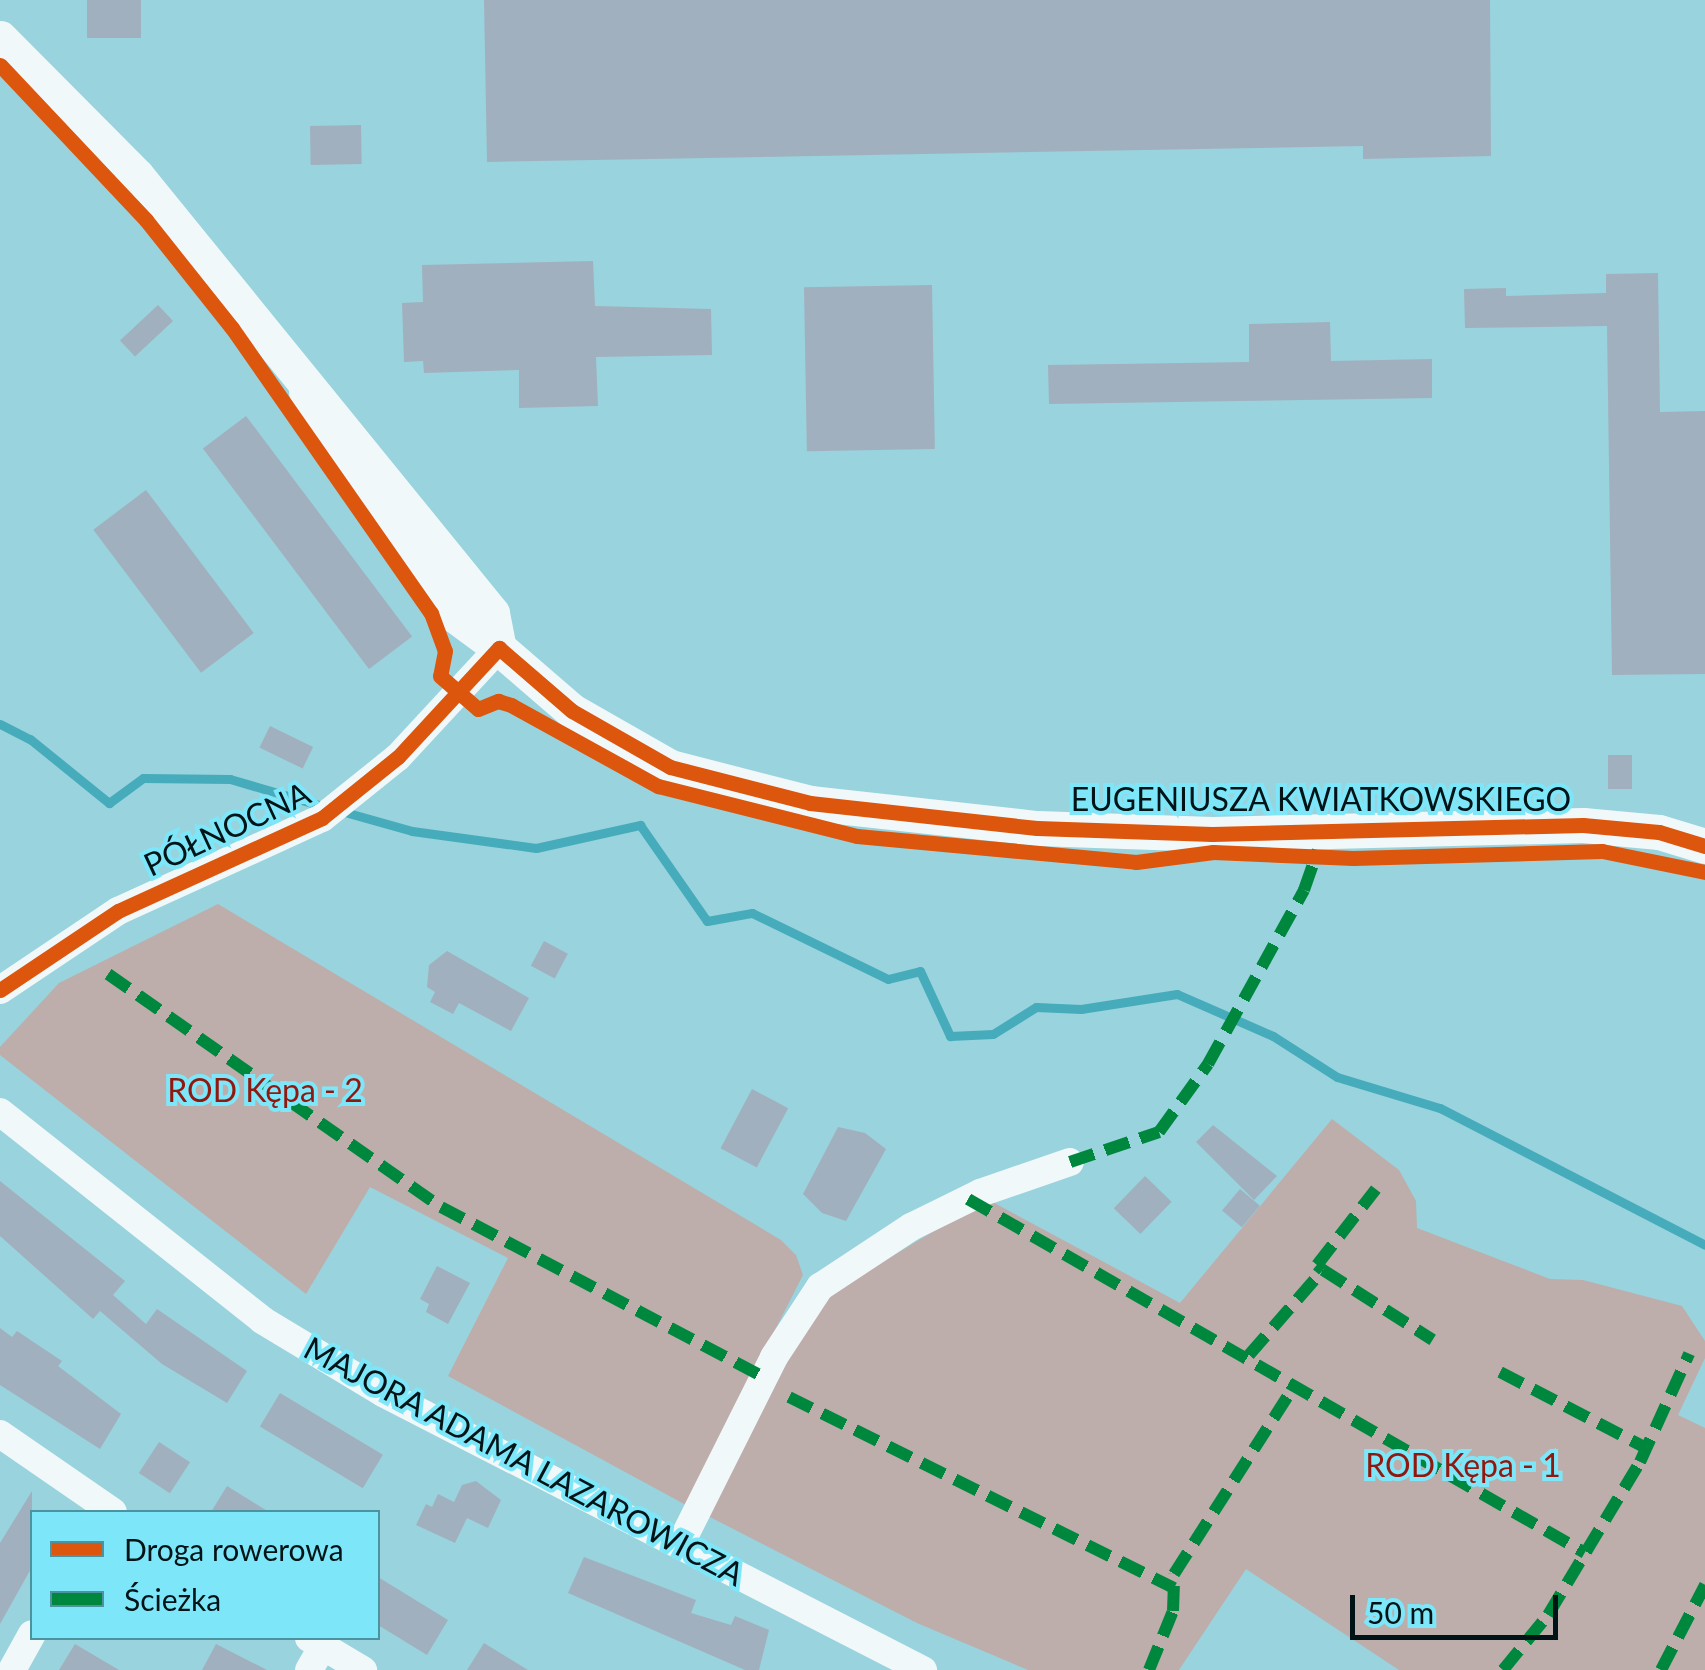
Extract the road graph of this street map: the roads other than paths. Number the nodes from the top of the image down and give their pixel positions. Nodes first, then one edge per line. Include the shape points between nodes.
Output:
1 (0, 38) edge
2 (499, 648) junction
3 (1705, 846) edge
4 (0, 990) edge
5 (0, 1112) edge
6 (1070, 1162) dead end
7 (0, 1434) edge
8 (106, 1510) edge
9 (680, 1544) junction
10 (30, 1638) edge
11 (314, 1651) edge
12 (12, 1670) edge
13 (363, 1670) edge
14 (924, 1670) edge

1 - 2 street, EUGENIUSZA KWIATKOWSKIEGO via 137,176 306,392 453,614
2 - 3 street, EUGENIUSZA KWIATKOWSKIEGO via 572,711 670,766 810,803 978,823 1192,833 1583,825 1659,832
2 - 4 street, PÓŁNOCNA via 398,757 322,818 118,911
5 - 9 street, MAJORA ADAMA LAZAROWICZA via 262,1320 383,1393
6 - 9 street via 980,1193 911,1227 820,1287 774,1357
7 - 8 street
9 - 14 street, MAJORA ADAMA LAZAROWICZA
10 - 12 street
11 - 13 street

